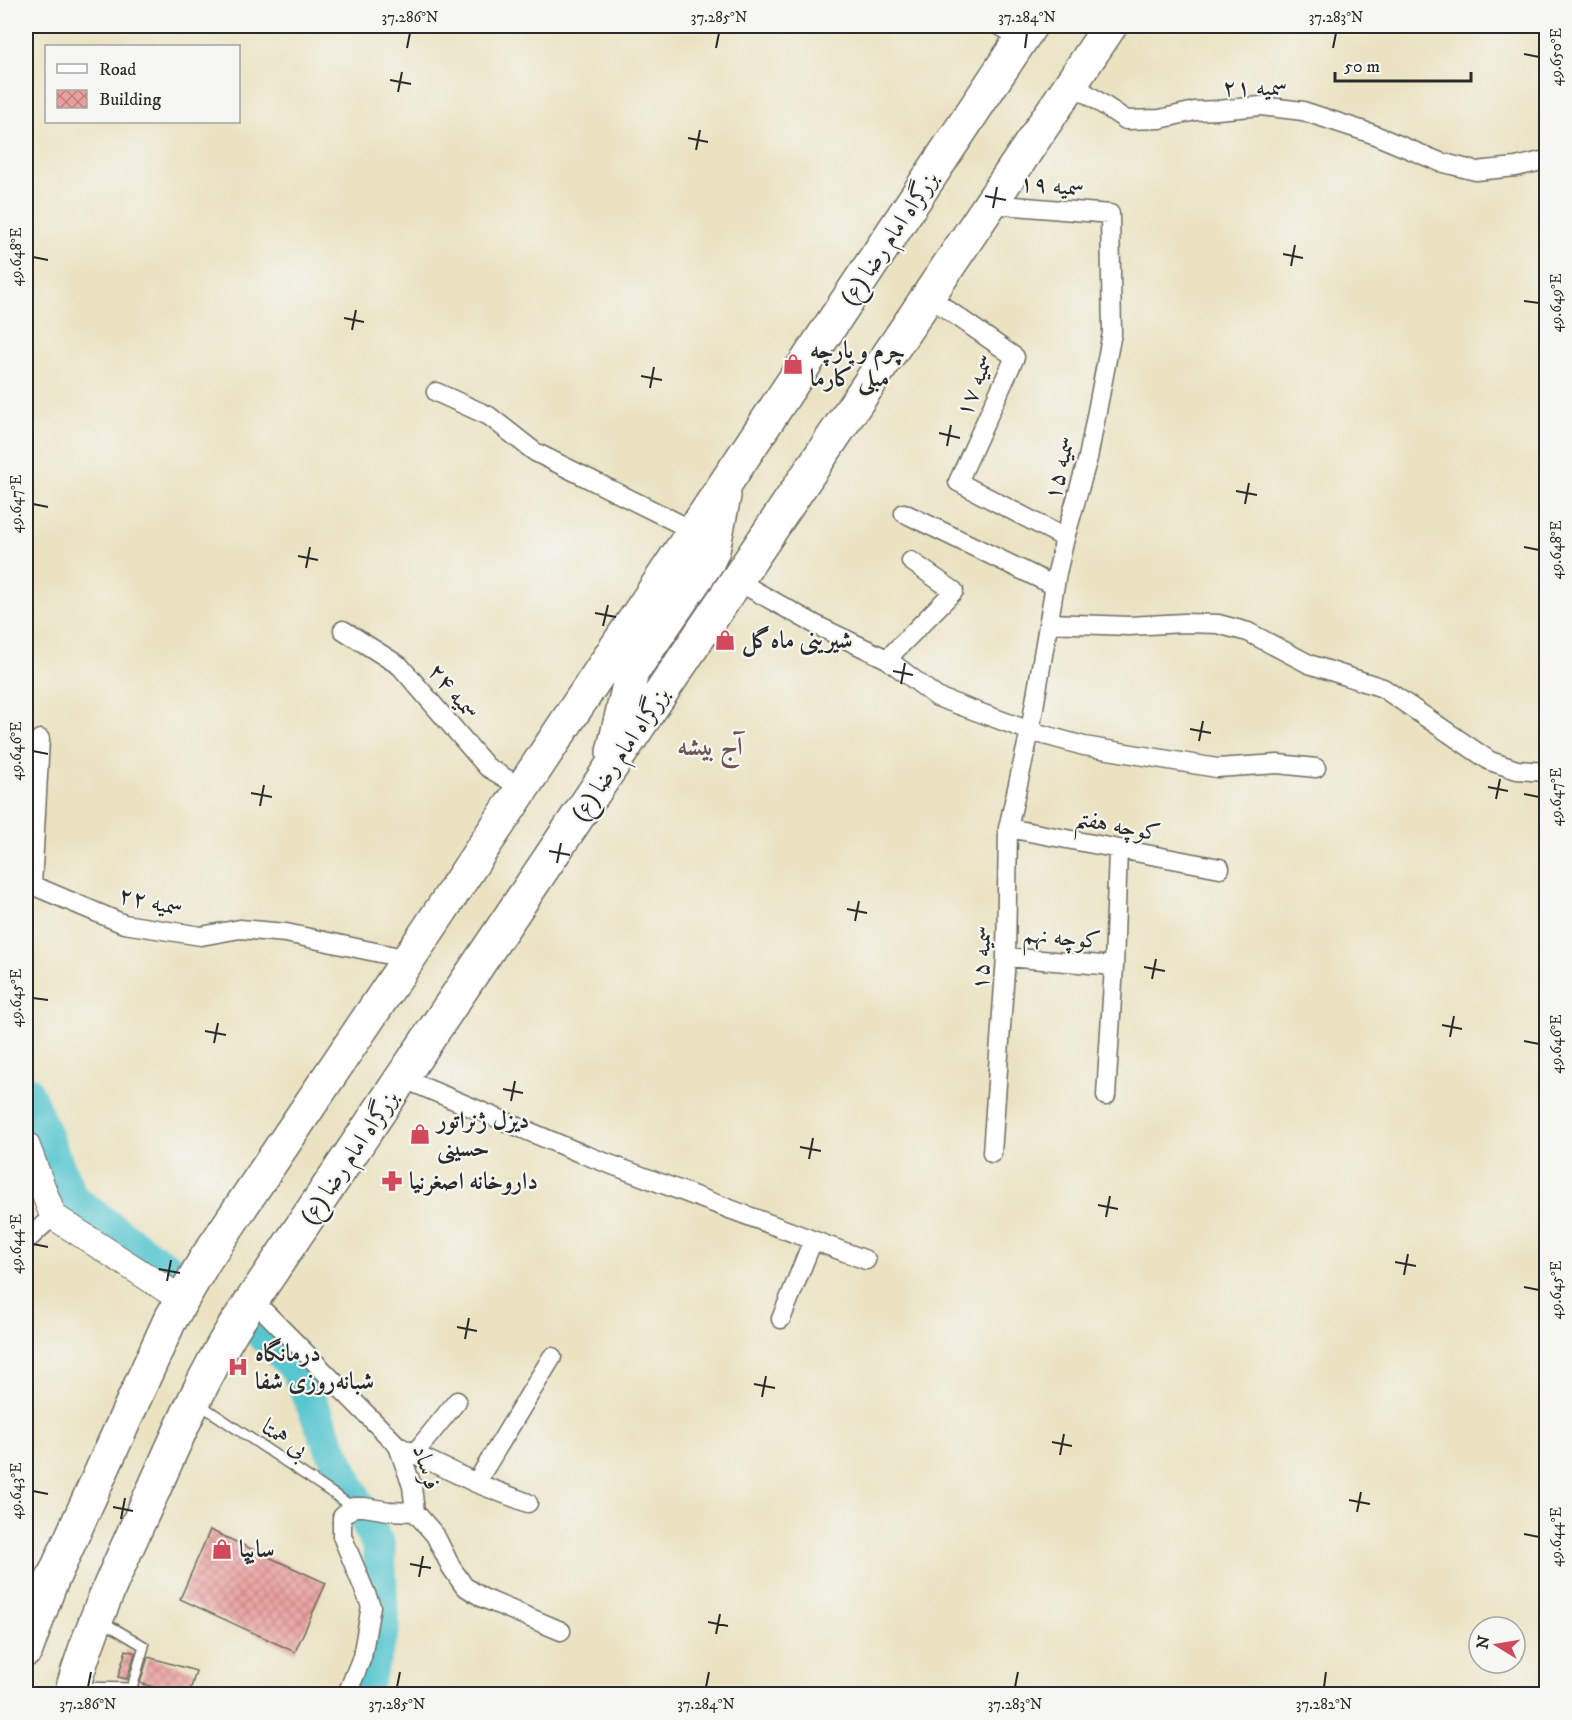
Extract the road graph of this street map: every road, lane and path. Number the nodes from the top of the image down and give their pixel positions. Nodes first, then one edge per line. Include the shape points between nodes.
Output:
1 (1110, 26) edge
2 (1018, 30) edge
3 (1071, 83) junction
4 (1546, 160) edge
5 (990, 204) junction
6 (1110, 214) joint
7 (928, 296) junction
8 (436, 392) dead end
9 (728, 479) junction
10 (904, 513) dead end
11 (694, 531) junction
12 (1065, 538) junction
13 (911, 561) dead end
14 (737, 581) junction
15 (1055, 586) junction
16 (656, 612) junction
17 (1049, 623) junction
18 (343, 630) dead end
19 (696, 642) junction
20 (887, 659) junction
21 (1030, 731) junction
22 (40, 739) dead end
23 (1316, 768) dead end
24 (608, 772) junction
25 (1546, 772) edge
26 (522, 788) junction
27 (1008, 828) junction
28 (1118, 850) junction
29 (1220, 868) dead end
30 (1006, 957) junction
31 (408, 959) junction
32 (1114, 966) junction
33 (402, 1078) junction
34 (1106, 1096) dead end
35 (27, 1151) edge
36 (992, 1153) dead end
37 (52, 1216) junction
38 (813, 1240) junction
39 (26, 1241) edge
40 (866, 1260) dead end
41 (182, 1299) junction
42 (252, 1299) junction
43 (781, 1319) dead end
44 (552, 1357) dead end
45 (194, 1400) junction
46 (457, 1401) dead end
47 (406, 1450) junction
48 (476, 1483) junction
49 (528, 1503) dead end
50 (357, 1507) junction
51 (415, 1512) junction
52 (96, 1618) junction
53 (561, 1631) dead end
54 (26, 1650) edge
55 (72, 1691) edge
56 (346, 1695) edge

1 - 3 highway, بزرگراه امام رضا (ع)
2 - 9 highway, بزرگراه امام رضا (ع)
3 - 4 street, سمیه ۲۱ via 1126,120 1261,106 1304,111 1440,162 1476,171
3 - 5 highway, بزرگراه امام رضا (ع)
5 - 6 street, سمیه ۱۹
5 - 7 highway, بزرگراه امام رضا (ع)
6 - 12 street, سمیه ۱۵ via 1112,333 1088,459
7 - 12 street, سمیه ۱۷ via 1015,357 958,482
7 - 14 highway, بزرگراه امام رضا (ع)
8 - 11 street via 489,416 535,452
9 - 11 highway, بزرگراه امام رضا (ع)
9 - 16 highway via 708,561
10 - 15 street
11 - 16 highway, بزرگراه امام رضا (ع)
12 - 15 street, سمیه ۱۵
13 - 20 street via 954,591
14 - 19 highway, بزرگراه امام رضا (ع)
14 - 20 street
15 - 17 street, سمیه ۱۵
16 - 19 highway
16 - 24 highway via 630,676
16 - 26 highway, بزرگراه امام رضا (ع)
17 - 21 street, سمیه ۱۵
17 - 25 street via 1218,624 1248,632 1309,664 1383,688 1490,761 1517,770
18 - 26 street, سمیه ۲۴ via 400,666 488,767
19 - 24 highway, بزرگراه امام رضا (ع)
20 - 21 street via 937,697
21 - 23 street via 1084,746 1216,768 1278,764
21 - 27 street, سمیه ۱۵
22 - 31 street, سمیه ۲۲ via 32,885 123,924 201,936 240,929 286,933
24 - 33 highway, بزرگراه امام رضا (ع)
26 - 31 highway, بزرگراه امام رضا (ع)
27 - 28 street, کوچه هفتم
27 - 30 street, سمیه ۱۵
28 - 29 street, کوچه هفتم
28 - 32 street
30 - 32 street, کوچه نهم
30 - 36 street, سمیه ۱۵
31 - 41 highway, بزرگراه امام رضا (ع)
32 - 34 street
33 - 38 street via 580,1153
33 - 42 highway, بزرگراه امام رضا (ع)
35 - 37 main road
37 - 39 street
37 - 41 main road
38 - 40 street
38 - 43 street
41 - 54 highway, بزرگراه امام رضا (ع) via 49,1587
42 - 45 highway, بزرگراه امام رضا (ع)
42 - 47 street, فرساد
44 - 48 street
45 - 50 lane, بی همتا
45 - 52 highway, بزرگراه امام رضا (ع)
46 - 47 street
47 - 48 street
47 - 51 street, فرساد
48 - 49 street
50 - 51 street
50 - 56 street via 342,1518 342,1536 371,1606 362,1657
51 - 53 street, فرساد via 435,1535 464,1586
52 - 55 highway, بزرگراه امام رضا (ع)
52 - 55 lane via 144,1646 132,1688

